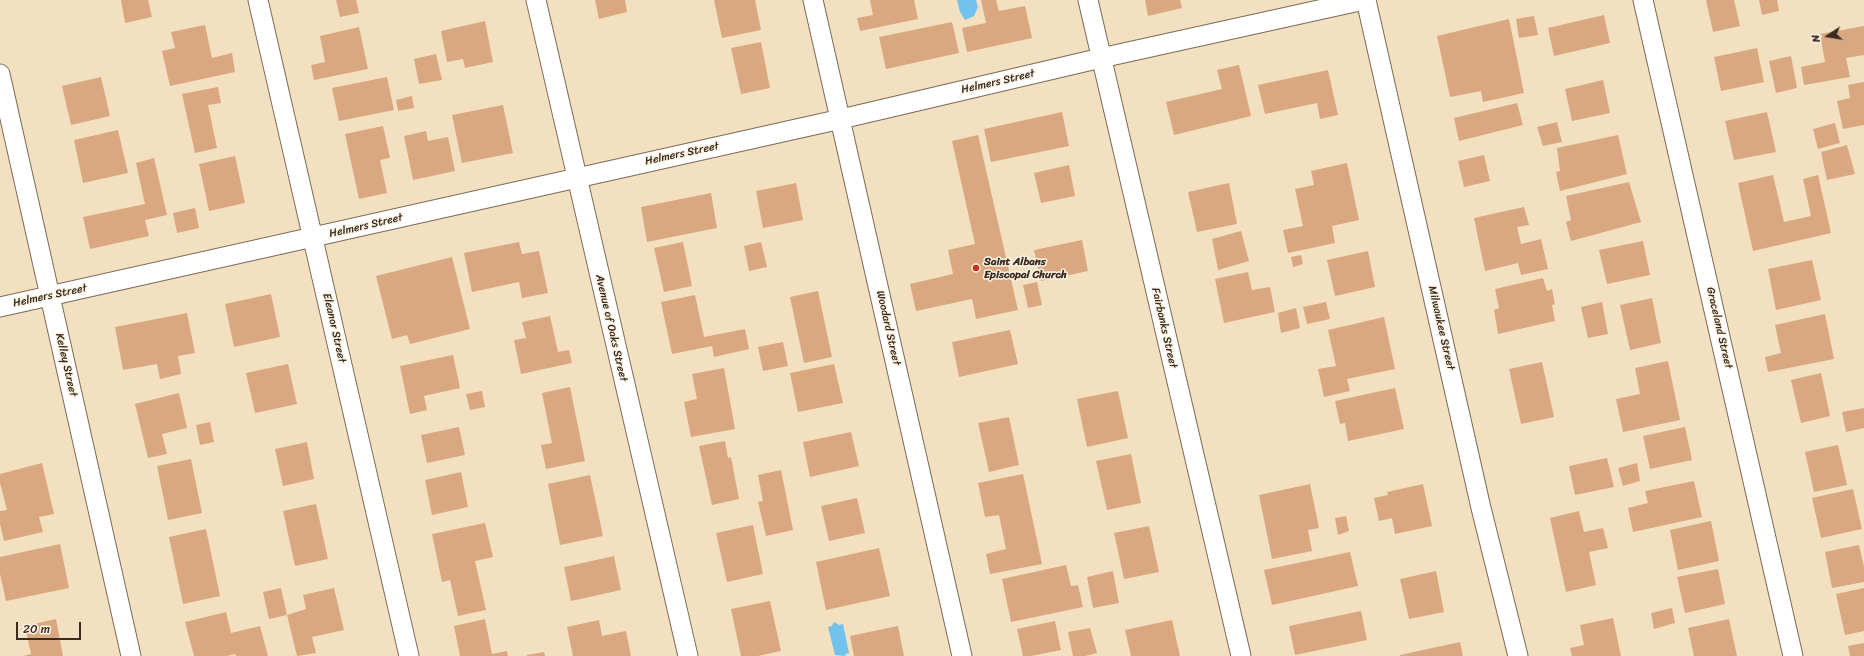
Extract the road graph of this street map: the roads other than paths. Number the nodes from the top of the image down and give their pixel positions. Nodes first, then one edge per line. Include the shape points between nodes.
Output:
1 (258, 0) edge
2 (536, 0) edge
3 (813, 0) edge
4 (1088, 0) edge
5 (1365, 0) edge
6 (1643, 0) edge
7 (1102, 58) junction
8 (0, 74) edge
9 (841, 119) junction
10 (576, 178) junction
11 (313, 238) junction
12 (51, 296) junction
13 (0, 307) edge
14 (131, 656) edge
15 (410, 656) edge
16 (688, 656) edge
17 (962, 656) edge
18 (1241, 656) edge
19 (1518, 656) edge
20 (1793, 656) edge

1 - 11 street, Eleanor Street
2 - 10 street, Avenue of Oaks Street
3 - 9 street, Woodard Street
4 - 7 street, Fairbanks Street
5 - 7 street, Helmers Street
5 - 19 street, Milwaukee Street via 1481,508
6 - 20 street, Graceland Street
7 - 9 street, Helmers Street
7 - 18 street, Fairbanks Street
8 - 12 street, Kelley Street
9 - 10 street, Helmers Street
9 - 17 street, Woodard Street
10 - 11 street, Helmers Street
10 - 16 street, Avenue of Oaks Street
11 - 12 street, Helmers Street
11 - 15 street, Eleanor Street
12 - 13 street, Helmers Street
12 - 14 street, Kelley Street

